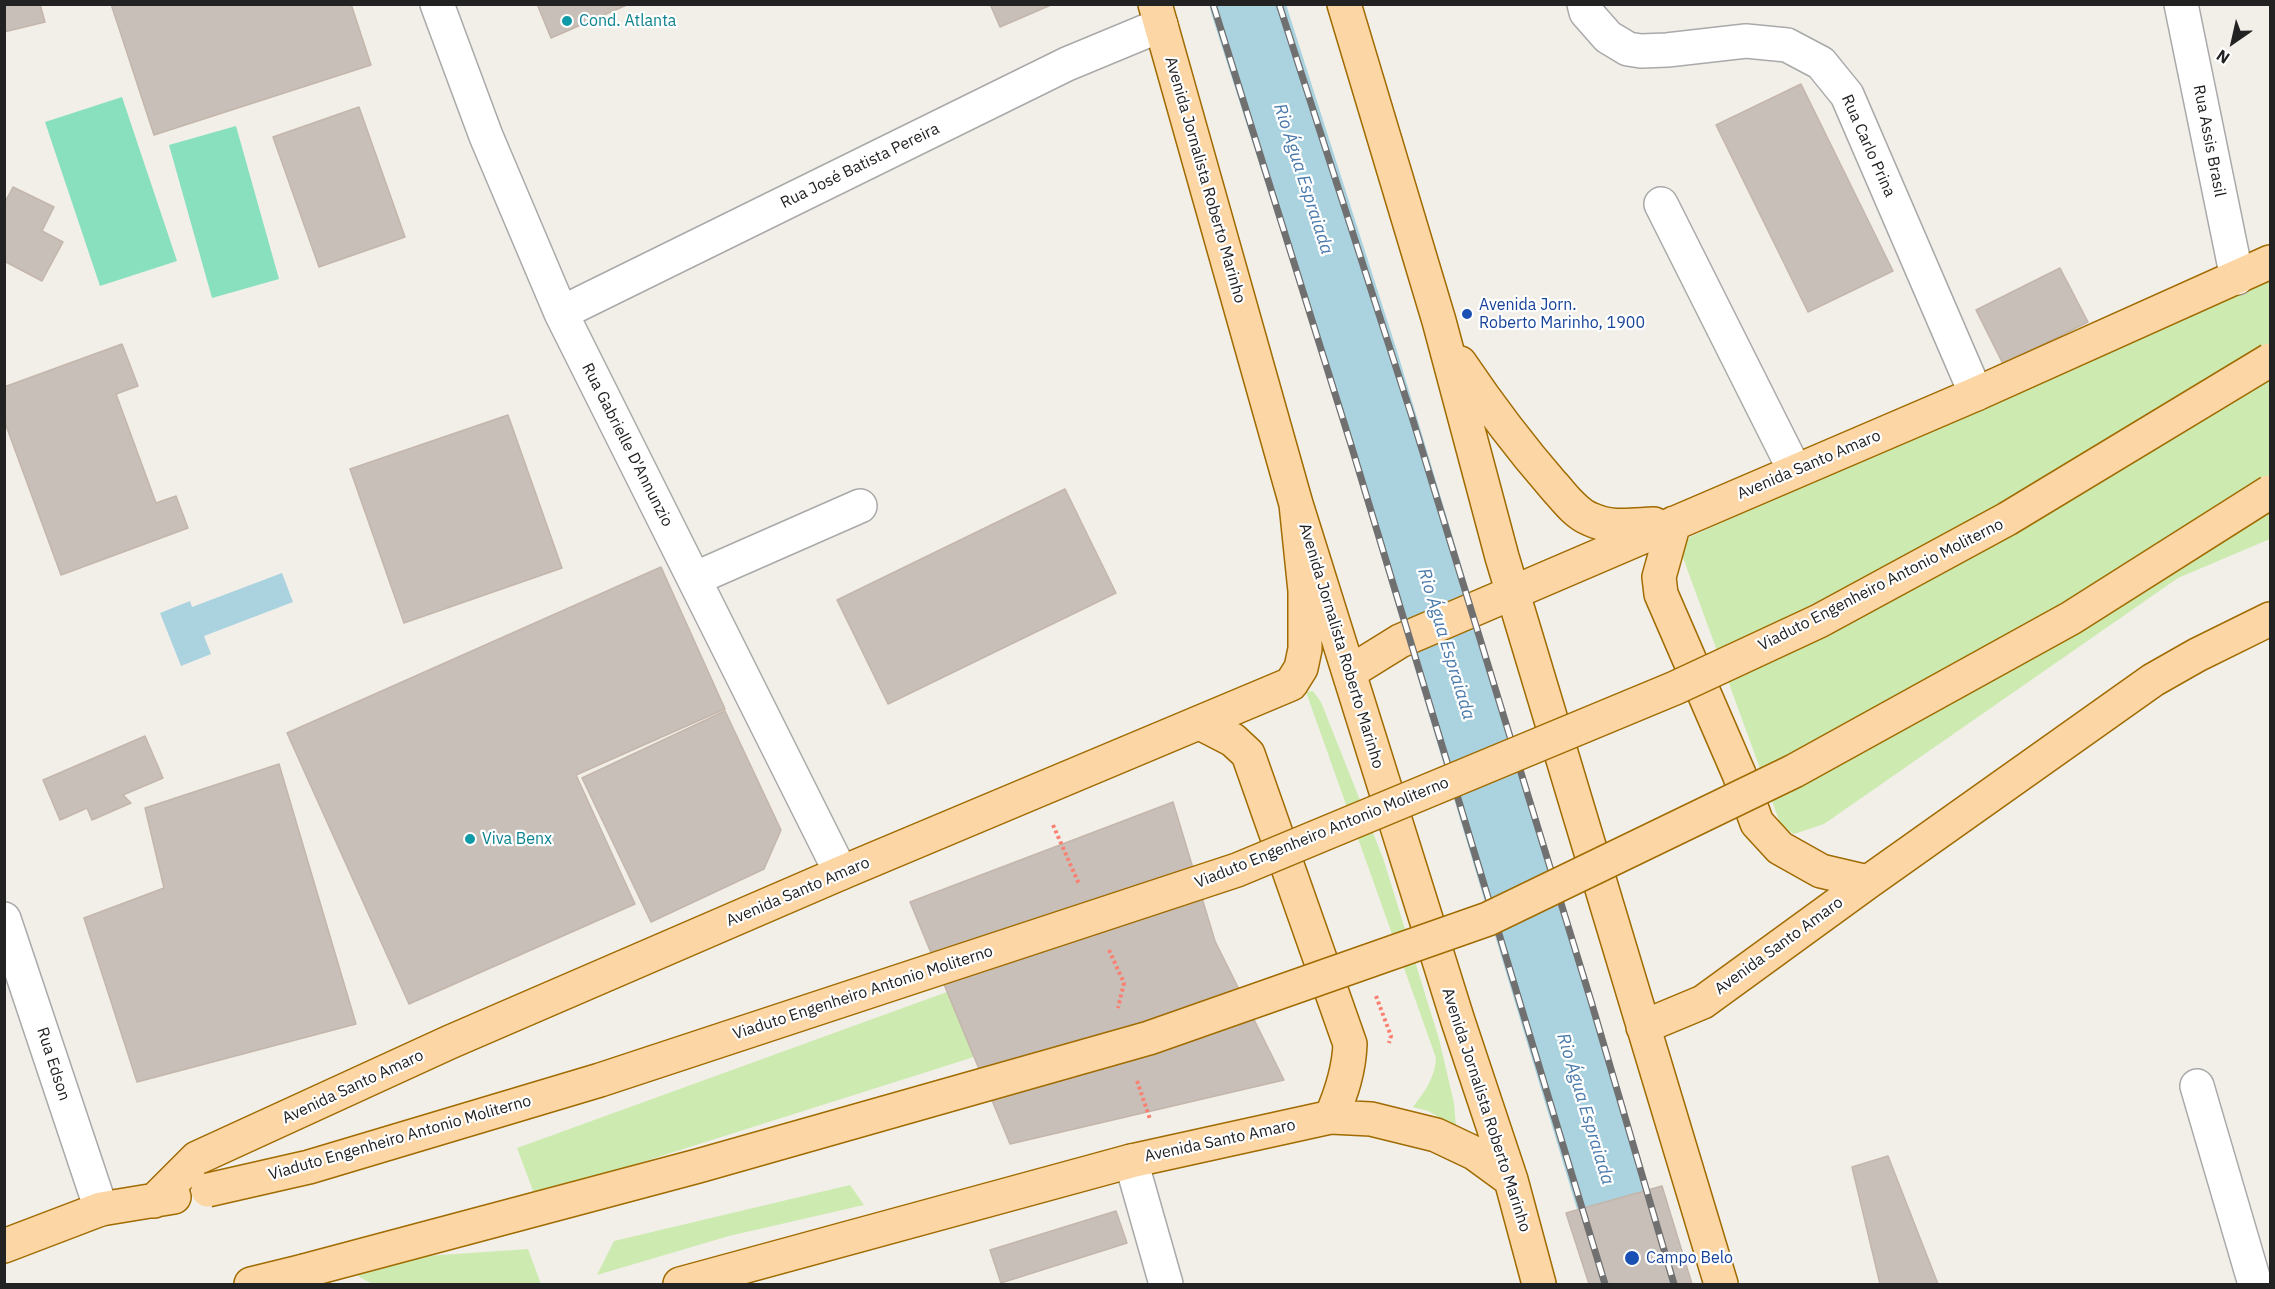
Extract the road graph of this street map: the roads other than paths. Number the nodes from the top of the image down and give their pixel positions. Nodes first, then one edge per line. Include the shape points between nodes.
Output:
1 (437, 4) edge
2 (1344, 4) edge
3 (1584, 4) edge
4 (2181, 4) edge
5 (1158, 15) edge
6 (1661, 204) dead end
7 (2271, 262) edge
8 (2237, 278) junction
9 (561, 313) junction
10 (1445, 342) junction
11 (2271, 360) edge
12 (1976, 394) junction
13 (1795, 471) junction
14 (2271, 492) edge
15 (1296, 504) junction
16 (860, 506) dead end
17 (1674, 523) junction
18 (694, 579) junction
19 (1513, 593) junction
20 (2271, 619) edge
21 (1350, 672) junction
22 (1200, 723) junction
23 (841, 873) junction
24 (1868, 882) junction
25 (4, 919) edge
26 (1643, 1027) junction
27 (2197, 1086) dead end
28 (1331, 1117) junction
29 (1147, 1157) junction
30 (1511, 1180) junction
31 (154, 1201) junction
32 (101, 1209) junction
33 (4, 1246) edge
34 (748, 1275) edge
35 (251, 1284) edge
36 (680, 1284) edge
37 (1166, 1284) edge
38 (1539, 1284) edge
39 (1721, 1284) edge
40 (2255, 1284) edge

1 - 9 street, Rua Gabrielle D'Annunzio via 486,136
2 - 10 main road
3 - 12 street, Rua Carlo Prina via 1596,25 1628,49 1746,41 1787,45 1821,63 1846,95
4 - 8 street, Rua Assis Brasil
5 - 9 street, Rua José Batista Pereira via 1067,64
5 - 15 main road, Avenida Jornalista Roberto Marinho
6 - 13 street
7 - 8 main road, Avenida Santo Amaro
8 - 12 main road, Avenida Santo Amaro
9 - 18 street, Rua Gabrielle D'Annunzio
10 - 17 main road via 1528,456 1580,513 1611,526
10 - 19 main road
11 - 31 main road, Viaduto Engenheiro Antonio Moliterno, bridge via 2007,519 1818,621 1675,688 1247,866 600,1080 309,1167
12 - 13 main road, Avenida Santo Amaro
13 - 17 main road, Avenida Santo Amaro
14 - 35 main road, bridge via 2071,618 1794,771 1488,919 1149,1038 698,1166
15 - 21 main road, Avenida Jornalista Roberto Marinho
15 - 22 main road, Avenida Santo Amaro via 1305,591 1305,649 1301,668 1291,684
16 - 18 street
17 - 19 main road, Avenida Santo Amaro
17 - 24 main road via 1659,577 1661,594 1758,823 1780,848 1821,871
18 - 23 street, Rua Gabrielle D'Annunzio
19 - 21 main road, Avenida Santo Amaro via 1400,642
19 - 26 main road
20 - 24 main road, Avenida Santo Amaro via 2152,680
21 - 30 main road, Avenida Jornalista Roberto Marinho
22 - 23 main road, Avenida Santo Amaro
22 - 28 main road via 1233,740 1248,754 1350,1044 1349,1064
23 - 31 main road, Avenida Santo Amaro via 450,1042 197,1158
24 - 26 main road, Avenida Santo Amaro via 1703,1002
25 - 32 street, Rua Edson
26 - 39 main road
27 - 40 street
28 - 29 main road, Avenida Santo Amaro
28 - 30 main road, Avenida Santo Amaro via 1371,1119 1436,1135 1474,1153
29 - 34 main road, Avenida Santo Amaro
29 - 37 street
30 - 38 main road, Avenida Jornalista Roberto Marinho
31 - 32 main road
32 - 33 main road
34 - 36 main road, Avenida Santo Amaro

